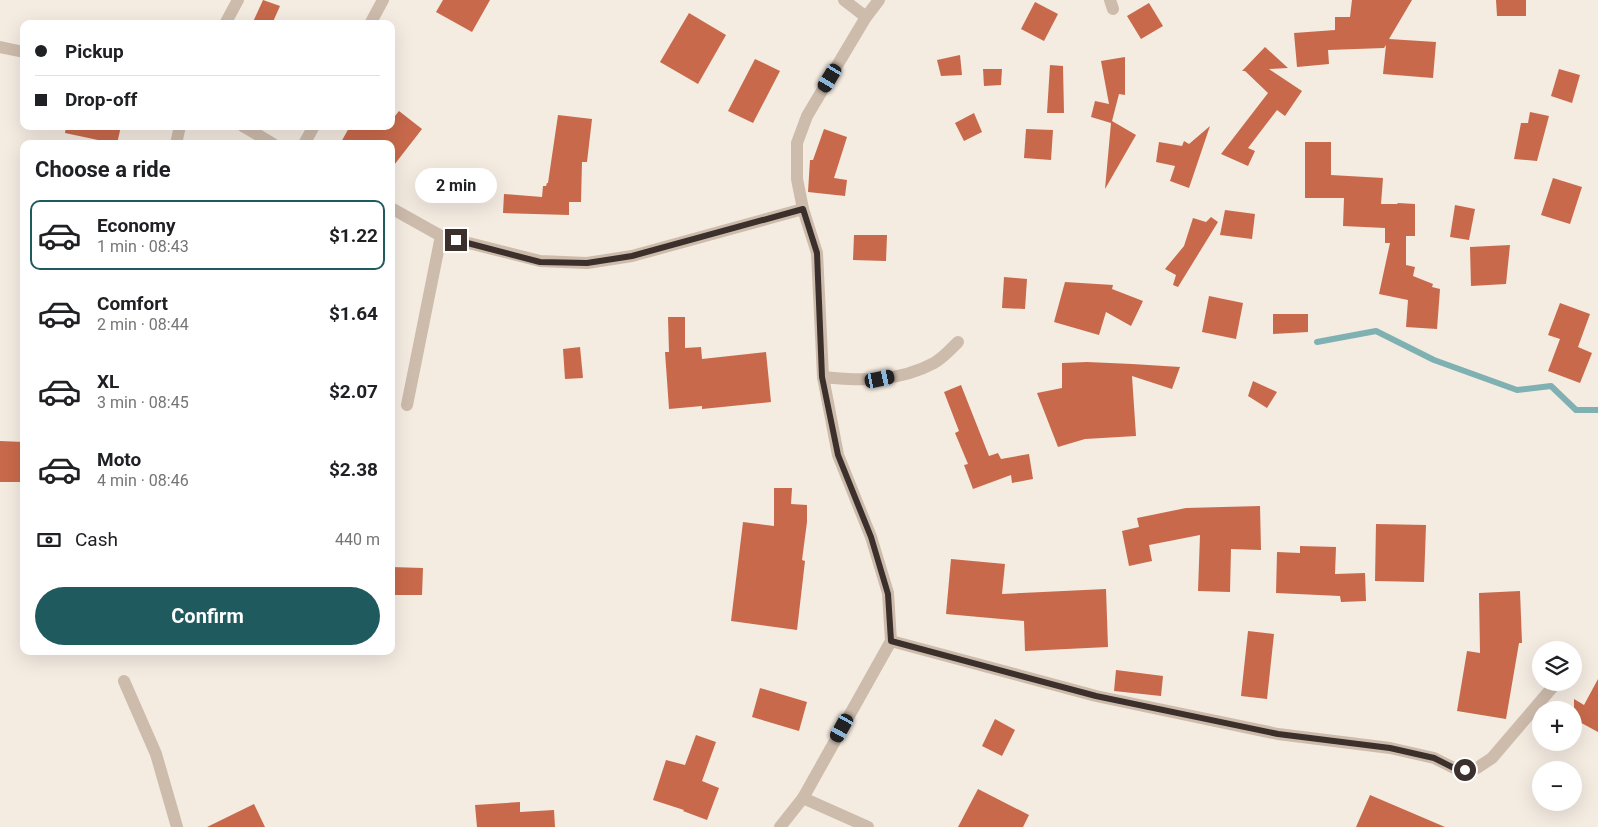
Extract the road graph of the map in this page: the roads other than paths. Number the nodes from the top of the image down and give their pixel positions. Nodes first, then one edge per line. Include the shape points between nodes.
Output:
1 (238, 0) edge
2 (383, 0) edge
3 (844, 0) edge
4 (879, 0) edge
5 (866, 17) junction
6 (227, 20) edge
7 (372, 20) edge
8 (0, 47) edge
9 (20, 51) edge
10 (250, 130) edge
11 (267, 140) edge
12 (803, 209) junction
13 (395, 210) edge
14 (441, 236) junction
15 (958, 342) dead end
16 (822, 377) junction
17 (407, 404) dead end
18 (891, 641) junction
19 (124, 681) dead end
20 (1548, 691) edge
21 (803, 798) junction
22 (177, 827) edge
23 (780, 827) edge
24 (868, 827) edge

1 - 6 street
2 - 7 street
3 - 5 street
4 - 5 street
5 - 12 street via 807,116 797,142 797,179
8 - 9 street
10 - 11 street
12 - 14 street via 632,256 587,263 540,262
12 - 16 street via 817,253
13 - 14 street
14 - 17 street
15 - 16 street via 936,362 911,373 880,379
16 - 18 street via 838,455 871,537 888,594
18 - 20 street via 1096,696 1278,734 1390,748 1434,758 1465,770 1477,768 1492,758
18 - 21 street
19 - 22 street via 156,754
21 - 23 street
21 - 24 street

